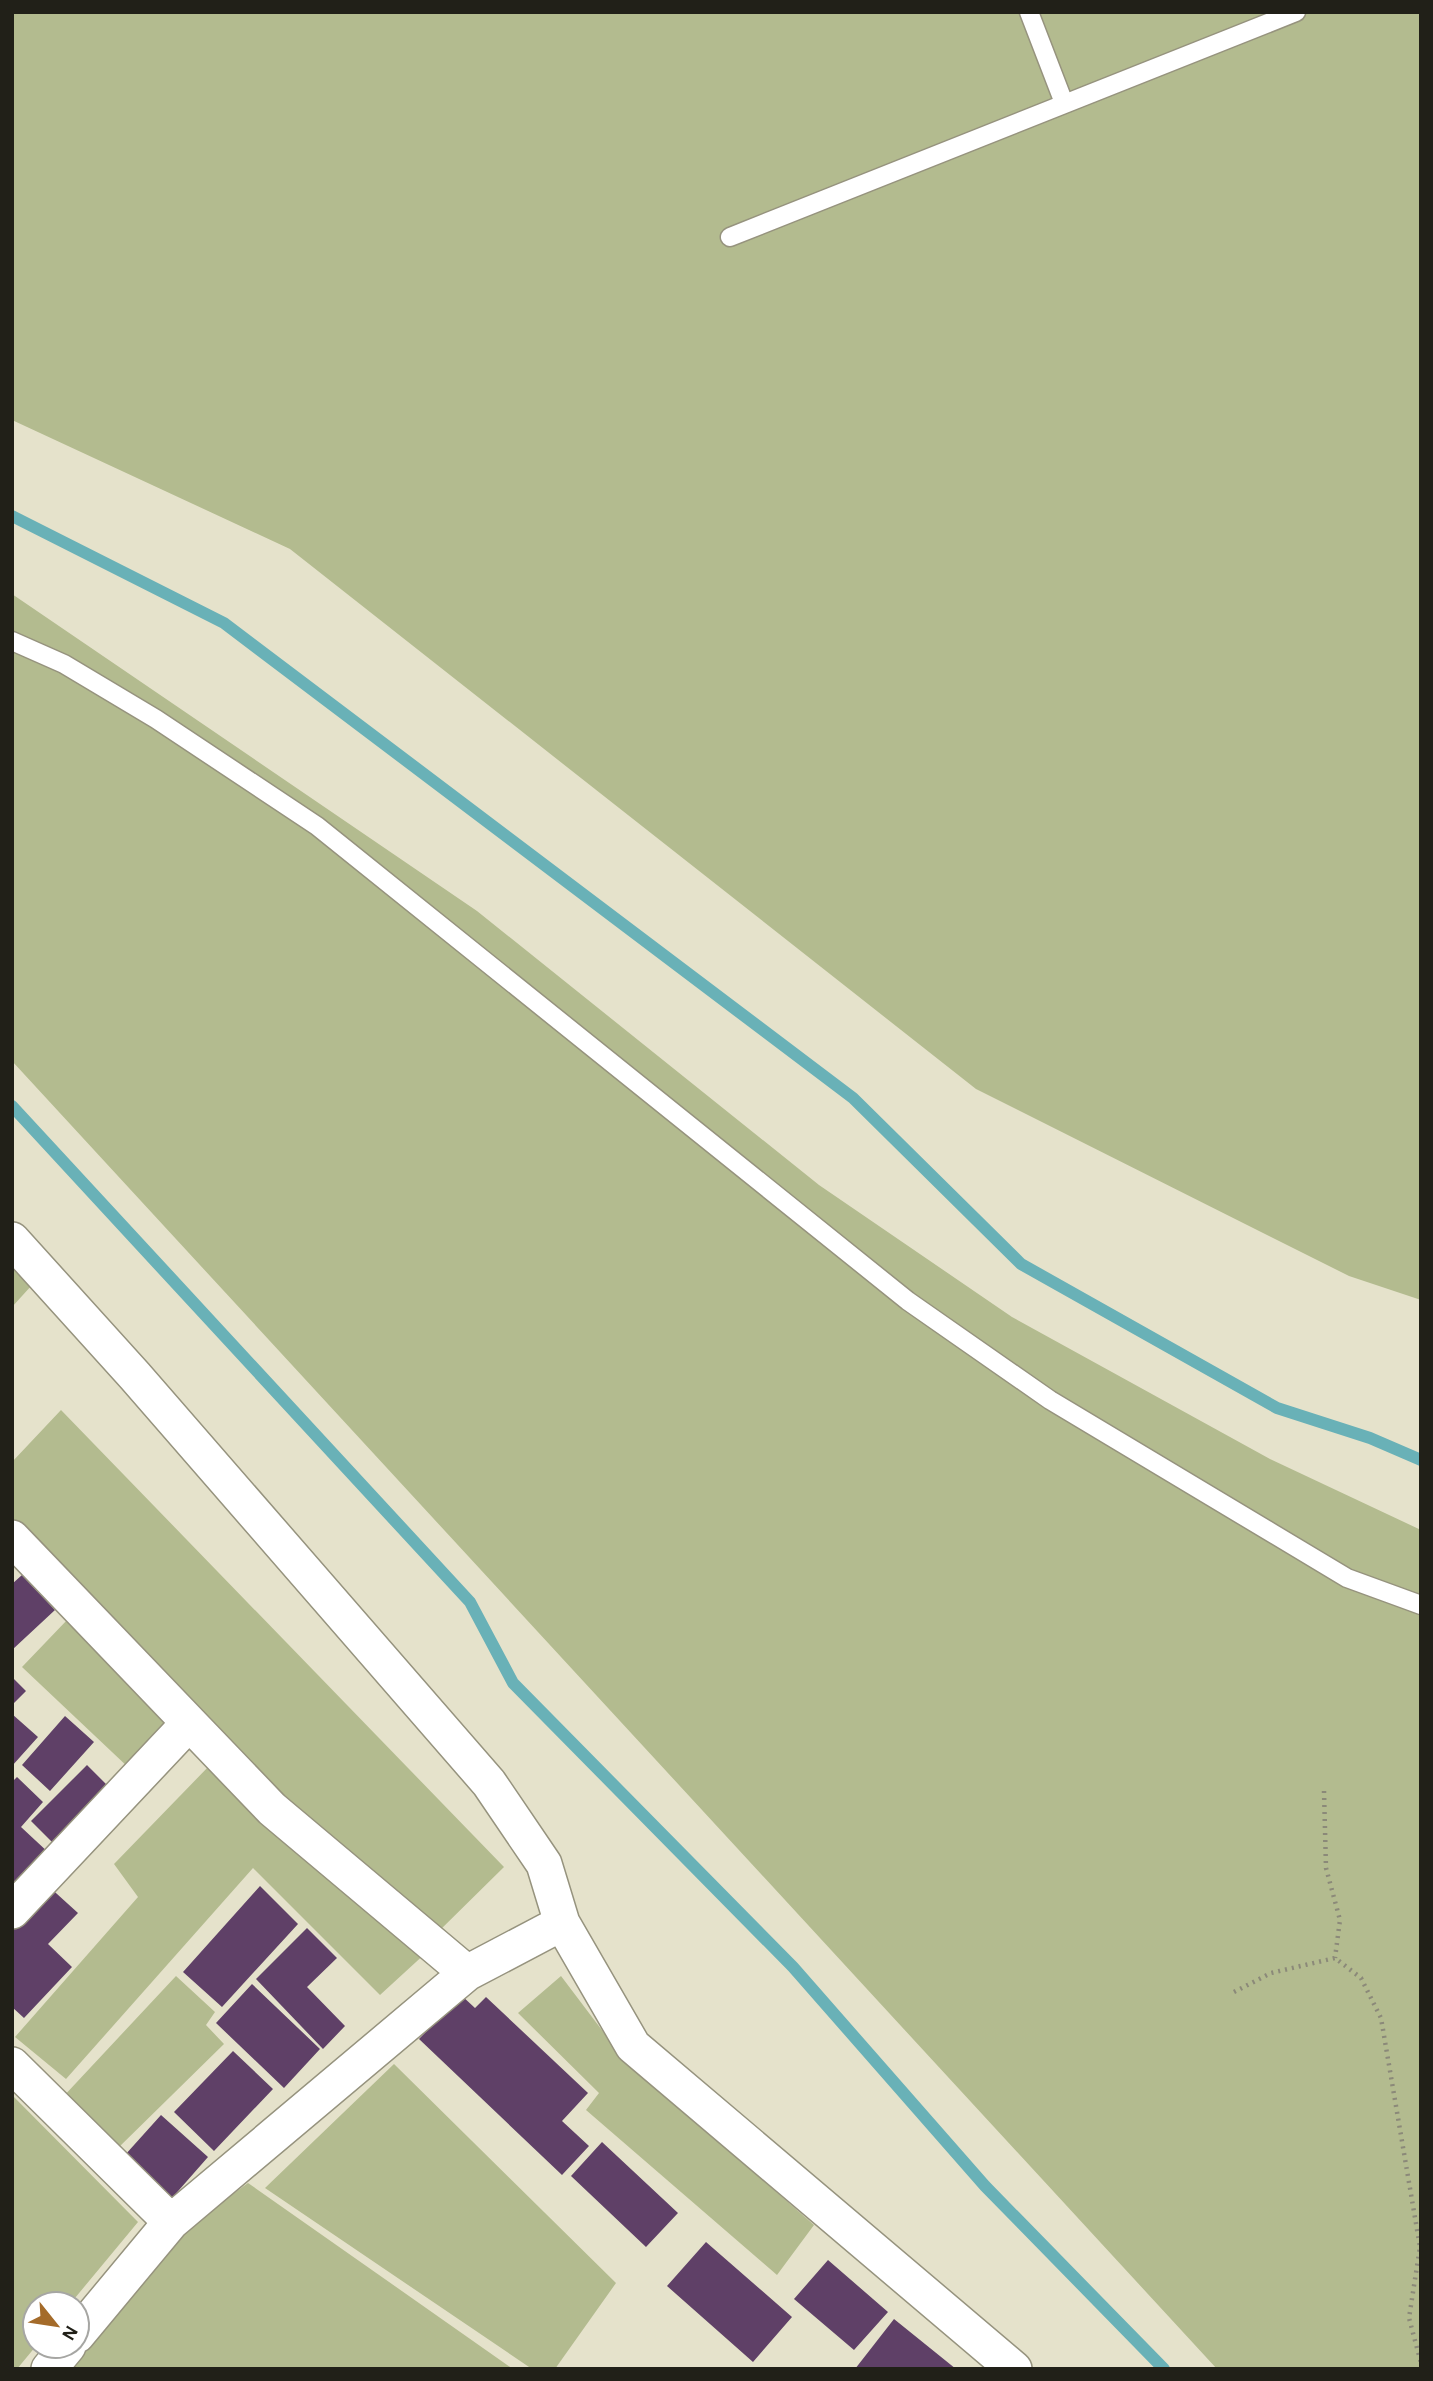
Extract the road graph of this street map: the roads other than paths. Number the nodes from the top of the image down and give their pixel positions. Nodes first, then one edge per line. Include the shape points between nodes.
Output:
1 (1029, 12) edge
2 (1296, 12) edge
3 (1064, 103) junction
4 (730, 237) dead end
5 (12, 641) edge
6 (12, 1240) edge
7 (16, 1548) edge
8 (1421, 1605) edge
9 (189, 1723) junction
10 (12, 1911) edge
11 (562, 1923) junction
12 (467, 1973) junction
13 (12, 2065) edge
14 (172, 2222) junction
15 (91, 2319) edge
16 (1014, 2369) edge

1 - 3 lane
2 - 3 lane
3 - 4 lane
5 - 8 lane via 64,664 156,719 317,826 897,1293 1050,1400 1347,1578
6 - 11 street via 489,1783 544,1864
7 - 9 street
9 - 10 street
9 - 12 street via 272,1809
11 - 12 street
11 - 16 street via 633,2046
12 - 14 street
13 - 14 street
14 - 15 street

